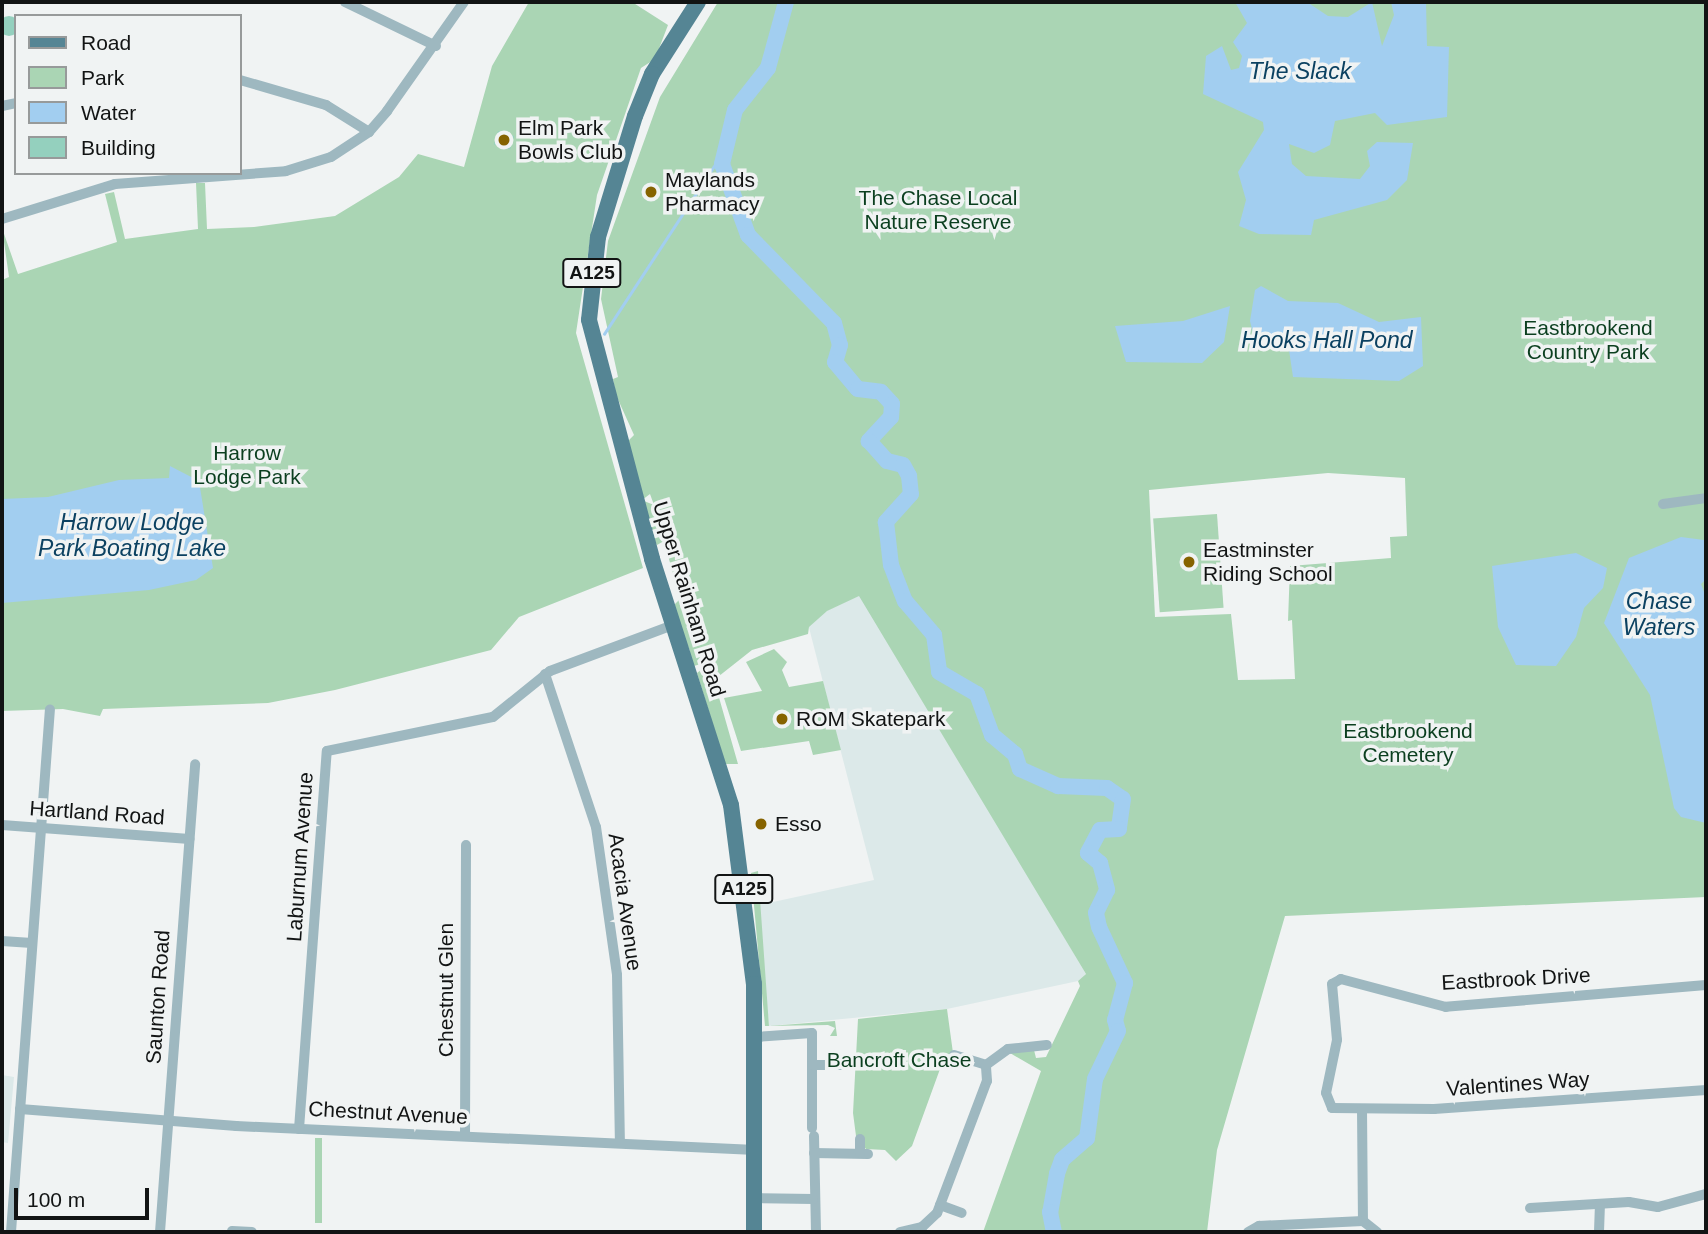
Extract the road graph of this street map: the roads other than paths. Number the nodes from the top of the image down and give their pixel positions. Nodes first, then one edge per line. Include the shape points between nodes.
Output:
1 (345, 2) edge
2 (464, 2) edge
3 (698, 2) edge
4 (436, 46) junction
5 (242, 81) edge
6 (369, 132) junction
7 (242, 171) edge
8 (197, 175) edge
9 (2, 219) edge
10 (1706, 498) edge
11 (1663, 504) dead end
12 (673, 625) junction
13 (545, 674) junction
14 (50, 709) dead end
15 (194, 764) dead end
16 (2, 825) edge
17 (41, 828) junction
18 (190, 839) junction
19 (466, 845) dead end
20 (2, 941) edge
21 (32, 943) junction
22 (1706, 985) edge
23 (825, 1032) dead end
24 (812, 1033) junction
25 (756, 1037) junction
26 (1047, 1045) dead end
27 (954, 1055) dead end
28 (813, 1065) junction
29 (851, 1065) dead end
30 (986, 1065) junction
31 (1706, 1090) edge
32 (1332, 1108) joint
33 (20, 1109) junction
34 (1362, 1109) junction
35 (169, 1121) junction
36 (299, 1129) junction
37 (466, 1136) junction
38 (860, 1139) dead end
39 (620, 1143) junction
40 (755, 1150) junction
41 (814, 1153) junction
42 (1706, 1194) edge
43 (754, 1198) junction
44 (813, 1199) junction
45 (940, 1205) junction
46 (1600, 1205) junction
47 (1530, 1208) dead end
48 (7, 1211) edge
49 (962, 1213) dead end
50 (1363, 1220) junction
51 (232, 1231) edge
52 (11, 1232) edge
53 (160, 1232) edge
54 (252, 1232) edge
55 (754, 1232) edge
56 (816, 1232) edge
57 (901, 1232) edge
58 (1248, 1232) edge
59 (1377, 1232) edge
60 (1599, 1232) edge

1 - 4 street
2 - 4 street
3 - 12 main road, Upper Rainham Road / A125 via 652,74 635,116 598,237 589,320
4 - 6 street
5 - 6 street via 326,105
6 - 7 street via 312,165
8 - 9 street via 140,180
10 - 11 street
12 - 13 street, Laburnum Avenue
12 - 25 main road, Upper Rainham Road / A125 via 731,805 744,884
13 - 36 street, Laburnum Avenue via 493,717 327,751
13 - 39 street, Acacia Avenue via 596,827 617,975
14 - 17 street
15 - 18 street, Saunton Road
16 - 17 street, Hartland Road
17 - 18 street, Hartland Road
17 - 21 street
18 - 35 street, Saunton Road
19 - 37 street, Chestnut Glen
20 - 21 street
21 - 33 street
22 - 32 street, Eastbrook Drive via 1446,1007 1340,979 1332,984 1337,1040 1326,1093
23 - 24 street
24 - 25 street
24 - 28 street
25 - 40 main road, Upper Rainham Road / A125
26 - 30 street via 1007,1049
27 - 30 street
28 - 29 street
28 - 41 street
30 - 45 street via 987,1080
31 - 34 street, Valentines Way via 1434,1109
32 - 34 street, Valentines Way
33 - 35 street, Chestnut Avenue
33 - 48 street
34 - 50 street
35 - 36 street, Chestnut Avenue
35 - 53 street, Saunton Road
36 - 37 street, Chestnut Avenue
37 - 39 street, Chestnut Avenue
38 - 41 street via 864,1154
39 - 40 street, Chestnut Avenue
40 - 43 main road, Upper Rainham Road / A125
41 - 44 street
42 - 46 street via 1658,1207 1629,1202
43 - 44 street
43 - 55 main road, Upper Rainham Road / A125
44 - 56 street
45 - 49 street
45 - 57 street via 931,1222
46 - 47 street
46 - 60 street
48 - 52 street
50 - 58 street via 1259,1226
50 - 59 street
51 - 54 street

